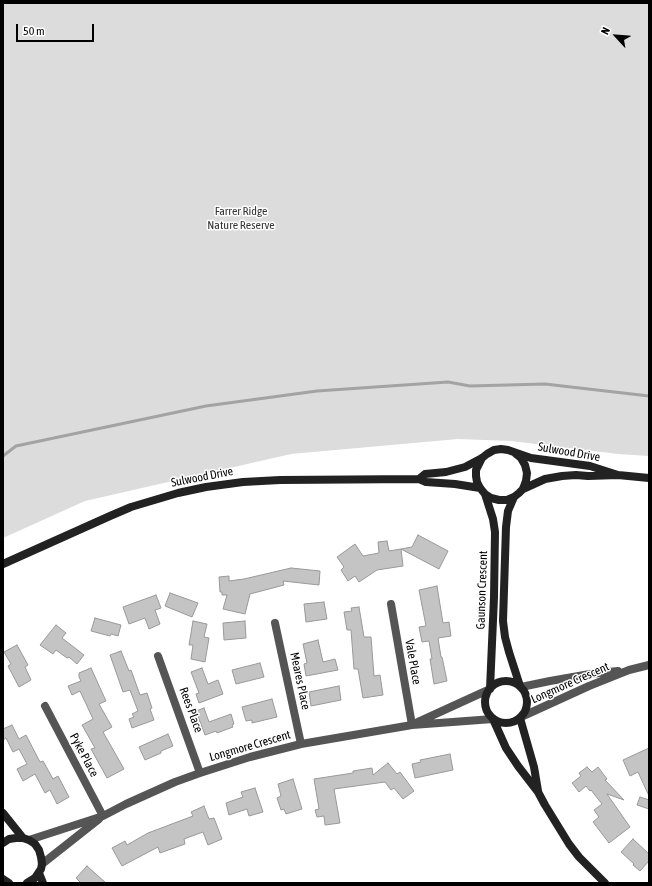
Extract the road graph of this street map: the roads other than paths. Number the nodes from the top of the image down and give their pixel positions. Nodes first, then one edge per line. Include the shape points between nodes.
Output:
1 (515, 453) junction
2 (482, 458) junction
3 (618, 475) junction
4 (649, 478) edge
5 (419, 479) junction
6 (523, 489) junction
7 (482, 491) junction
8 (514, 497) junction
9 (3, 564) edge
10 (391, 604) dead end
11 (275, 623) dead end
12 (158, 656) dead end
13 (649, 665) edge
14 (629, 670) junction
15 (521, 687) junction
16 (489, 690) junction
17 (45, 706) dead end
18 (521, 718) junction
19 (493, 719) junction
20 (412, 725) junction
21 (301, 744) junction
22 (200, 773) junction
23 (538, 792) junction
24 (3, 813) edge
25 (103, 816) junction
26 (26, 839) junction
27 (3, 843) edge
28 (42, 864) junction
29 (39, 873) junction
30 (3, 879) edge
31 (9, 883) edge
32 (27, 883) edge
33 (43, 883) edge
34 (605, 883) edge

1 - 2 main road, Sulwood Drive via 494,450
1 - 3 main road, Sulwood Drive via 531,458 590,466
1 - 6 main road, Sulwood Drive via 521,458 527,473
2 - 5 main road, Sulwood Drive via 446,472 425,474
2 - 7 main road via 476,476
3 - 4 main road, Sulwood Drive
3 - 6 main road, Sulwood Drive via 562,476
5 - 7 main road, Sulwood Drive
5 - 9 main road, Sulwood Drive via 280,480 206,487 131,507
6 - 8 main road, Sulwood Drive
7 - 8 main road, Sulwood Drive via 499,500
7 - 16 main road, Gaunson Crescent via 493,519 495,532
8 - 15 main road, Gaunson Crescent via 508,511 506,527 503,621 505,638
10 - 20 street, Vale Place
11 - 21 street, Meares Place
12 - 22 street, Rees Place
13 - 14 street, Longmore Crescent
14 - 15 street, Longmore Crescent via 550,680
14 - 18 street, Longmore Crescent
15 - 16 main road via 516,683 504,681
15 - 18 main road via 527,702
16 - 19 main road via 485,706
16 - 20 street, Longmore Crescent
17 - 25 street, Pyke Place
18 - 19 main road via 512,723
18 - 23 main road
19 - 20 street, Longmore Crescent
19 - 23 main road via 506,748
20 - 21 street, Longmore Crescent
21 - 22 street, Longmore Crescent
22 - 25 street, Longmore Crescent
23 - 34 main road via 569,844
24 - 26 main road
25 - 26 street, Longmore Crescent
25 - 28 street, Longmore Crescent
26 - 27 main road via 16,838
26 - 28 main road via 39,850
28 - 29 main road
29 - 32 main road
29 - 33 main road
30 - 31 main road

